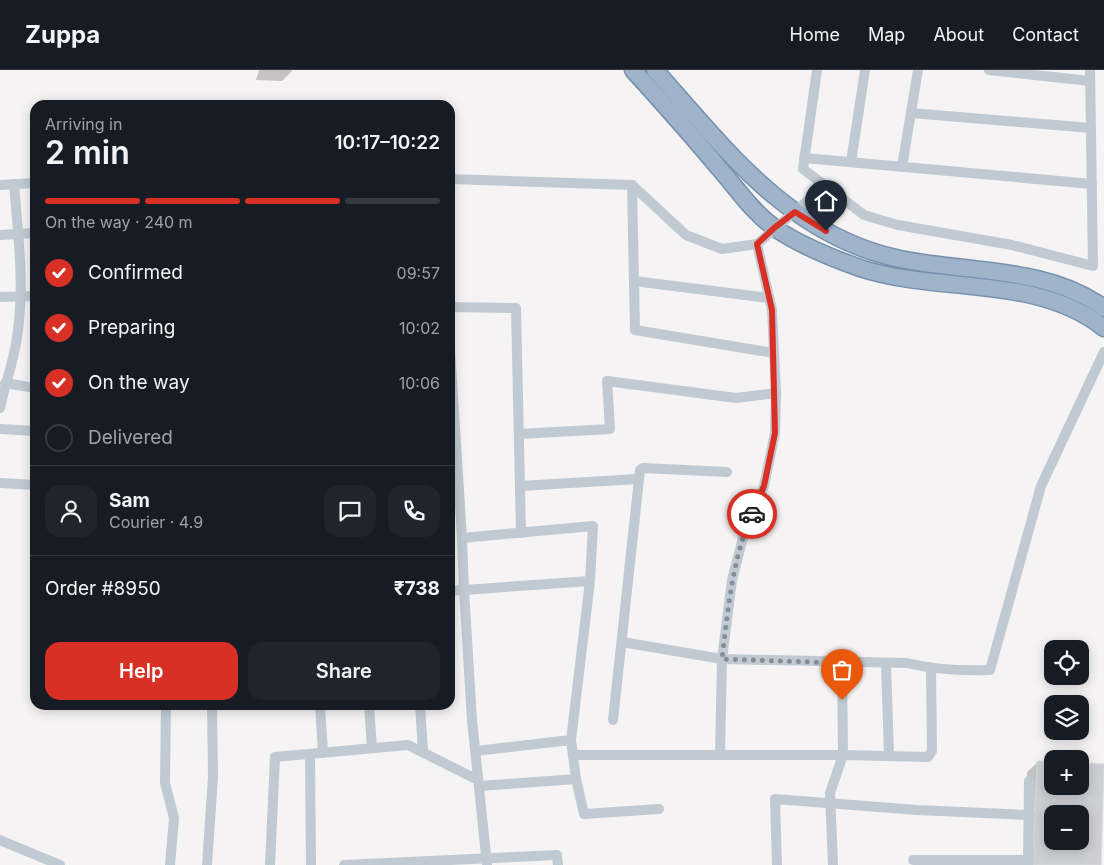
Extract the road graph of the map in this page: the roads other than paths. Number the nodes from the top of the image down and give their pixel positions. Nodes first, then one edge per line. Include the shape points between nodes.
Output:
1 (634, 70) edge
2 (655, 70) edge
3 (817, 70) edge
4 (865, 70) edge
5 (918, 70) edge
6 (989, 70) edge
7 (1090, 75) edge
8 (911, 113) junction
9 (1091, 128) junction
10 (804, 158) junction
11 (851, 162) junction
12 (902, 167) junction
13 (455, 179) edge
14 (30, 183) edge
15 (14, 184) junction
16 (1092, 184) junction
17 (0, 185) edge
18 (632, 185) junction
19 (824, 186) junction
20 (795, 212) junction
21 (774, 228) junction
22 (30, 233) edge
23 (18, 234) junction
24 (0, 235) edge
25 (757, 244) junction
26 (634, 281) junction
27 (19, 296) junction
28 (30, 296) edge
29 (0, 297) edge
30 (769, 298) junction
31 (455, 307) edge
32 (1104, 308) edge
33 (1104, 328) edge
34 (1104, 352) edge
35 (774, 353) junction
36 (5, 384) junction
37 (30, 387) edge
38 (776, 393) junction
39 (0, 408) edge
40 (0, 428) edge
41 (30, 431) edge
42 (519, 434) junction
43 (455, 448) edge
44 (727, 472) dead end
45 (638, 479) junction
46 (0, 483) edge
47 (30, 485) edge
48 (520, 486) junction
49 (521, 533) junction
50 (462, 538) junction
51 (590, 580) junction
52 (464, 590) junction
53 (455, 591) edge
54 (622, 642) junction
55 (722, 659) junction
56 (842, 663) junction
57 (886, 664) junction
58 (931, 669) junction
59 (166, 710) edge
60 (212, 710) edge
61 (320, 710) edge
62 (369, 710) edge
63 (420, 710) edge
64 (613, 720) dead end
65 (571, 740) junction
66 (372, 748) junction
67 (423, 751) junction
68 (476, 751) junction
69 (323, 753) junction
70 (310, 754) junction
71 (720, 754) junction
72 (573, 755) junction
73 (843, 755) junction
74 (889, 756) junction
75 (576, 779) junction
76 (1030, 781) dead end
77 (479, 783) junction
78 (831, 803) junction
79 (659, 809) dead end
80 (1030, 815) junction
81 (0, 840) edge
82 (913, 860) dead end
83 (487, 862) edge
84 (955, 862) edge
85 (1028, 862) edge
86 (60, 865) edge
87 (170, 865) edge
88 (207, 865) edge
89 (270, 865) edge
90 (311, 865) edge
91 (344, 865) edge
92 (558, 865) edge
93 (777, 865) edge
94 (833, 865) edge

1 - 21 highway
2 - 20 highway via 724,148 771,195
3 - 10 street
4 - 11 street
5 - 8 street
6 - 7 street
7 - 9 street
8 - 9 street
8 - 12 street
9 - 16 street
10 - 11 street
10 - 19 street via 803,169
11 - 12 street
12 - 16 street
13 - 18 street
14 - 15 street
15 - 17 street
15 - 23 street
16 - 19 street via 1093,266 1012,245 898,225 864,215
18 - 25 street via 686,235 722,249
18 - 26 street
19 - 20 street
20 - 21 street
20 - 32 highway via 839,238 898,258 1049,281 1084,294
21 - 25 street
21 - 33 highway via 800,243 861,268 1040,298 1075,310
22 - 23 street
23 - 24 street
23 - 27 street
25 - 30 street
26 - 30 street
26 - 35 street via 635,330
27 - 28 street
27 - 29 street
27 - 36 street via 17,337
30 - 35 street
31 - 42 street via 516,308
34 - 58 street via 1041,486 990,670
35 - 38 street
36 - 37 street
36 - 39 street
38 - 42 street via 736,398 607,381 610,429
38 - 55 street via 775,433 764,486 745,530 732,580
40 - 41 street
42 - 48 street
43 - 50 street
44 - 45 street via 643,468
45 - 48 street
45 - 54 street
46 - 47 street
48 - 49 street
49 - 50 street
49 - 51 street via 593,526
50 - 52 street
51 - 52 street
51 - 65 street
52 - 53 street
52 - 68 street
54 - 55 street
54 - 64 street
55 - 56 street
55 - 71 street
56 - 57 street
56 - 73 street
57 - 58 street via 907,663
57 - 74 street
58 - 74 street via 931,756
59 - 87 street via 165,783 174,818
60 - 88 street via 213,777
61 - 69 street
62 - 66 street
63 - 67 street
65 - 68 street
65 - 72 street
66 - 67 street via 408,745
66 - 69 street
67 - 77 street
68 - 77 street
69 - 70 street
70 - 89 street via 274,757
70 - 90 street
71 - 72 street
71 - 73 street
72 - 75 street
73 - 74 street
73 - 78 street via 830,794
75 - 77 street
75 - 79 street via 584,814
76 - 80 street
77 - 83 street
78 - 80 street
78 - 93 street via 776,799
78 - 94 street
80 - 85 street
81 - 86 street
82 - 84 street
83 - 91 street
83 - 92 street via 557,856
84 - 85 street

